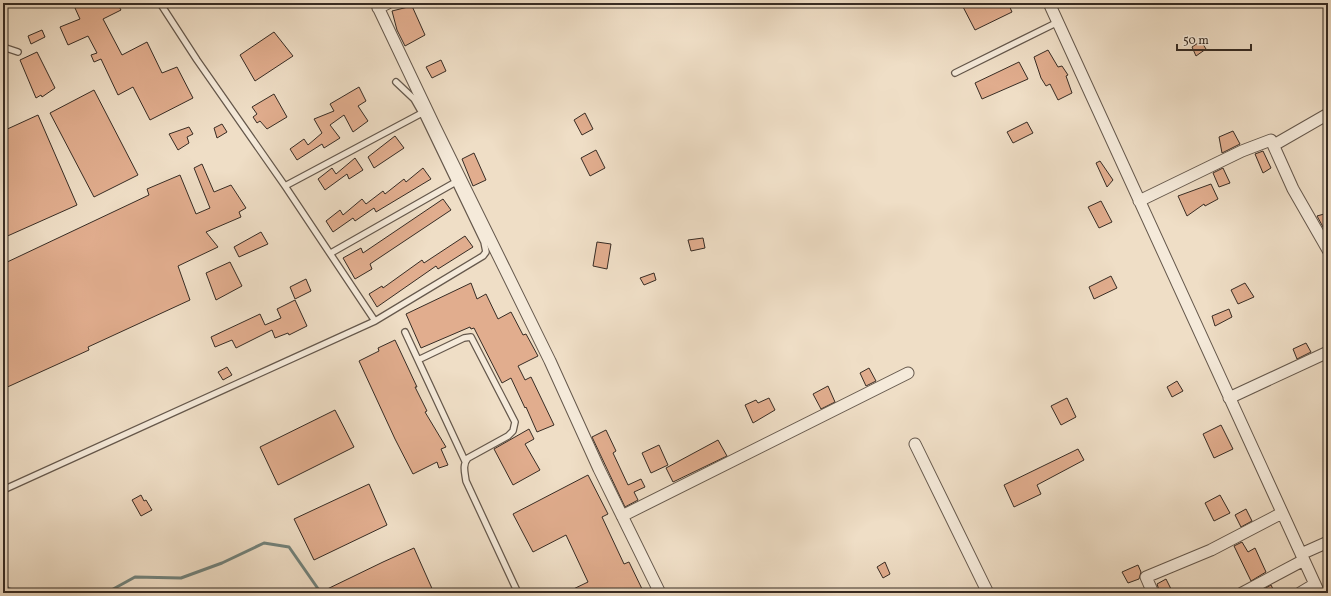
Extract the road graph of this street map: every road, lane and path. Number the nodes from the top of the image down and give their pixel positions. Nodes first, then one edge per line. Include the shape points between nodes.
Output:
1 (160, 3) edge
2 (1049, 3) edge
3 (381, 4) edge
4 (1058, 22) junction
5 (3, 47) edge
6 (18, 52) dead end
7 (955, 73) dead end
8 (396, 82) dead end
9 (422, 113) junction
10 (1328, 114) edge
11 (1274, 145) junction
12 (454, 183) junction
13 (285, 186) junction
14 (1139, 201) junction
15 (1328, 250) edge
16 (330, 253) junction
17 (375, 321) junction
18 (405, 332) dead end
19 (1328, 352) edge
20 (418, 360) junction
21 (908, 373) dead end
22 (1229, 398) junction
23 (915, 444) dead end
24 (465, 462) junction
25 (3, 490) edge
26 (1282, 513) junction
27 (622, 516) junction
28 (1328, 542) edge
29 (1302, 557) junction
30 (1317, 589) edge
31 (518, 593) edge
32 (660, 593) edge
33 (988, 593) edge
34 (1154, 593) edge
35 (1242, 593) edge
36 (1300, 593) edge

1 - 13 lane
2 - 4 street
3 - 27 street
4 - 7 lane
4 - 14 street
5 - 6 lane
8 - 9 lane via 414,99
9 - 12 lane
9 - 13 lane
10 - 11 street
11 - 14 street via 1271,140 1242,151
11 - 15 street via 1293,189
12 - 16 lane
12 - 17 lane via 484,242 486,252 476,261
13 - 16 lane
14 - 22 street
16 - 17 lane
17 - 25 lane
18 - 20 lane
19 - 22 street
20 - 24 lane
20 - 24 lane via 471,337 510,411 515,422 511,434
21 - 27 street
22 - 26 street
23 - 33 street
24 - 31 lane via 466,481
26 - 29 street
26 - 34 street via 1211,550 1146,577
27 - 32 street
28 - 29 street
29 - 30 street
29 - 35 street
30 - 36 street

